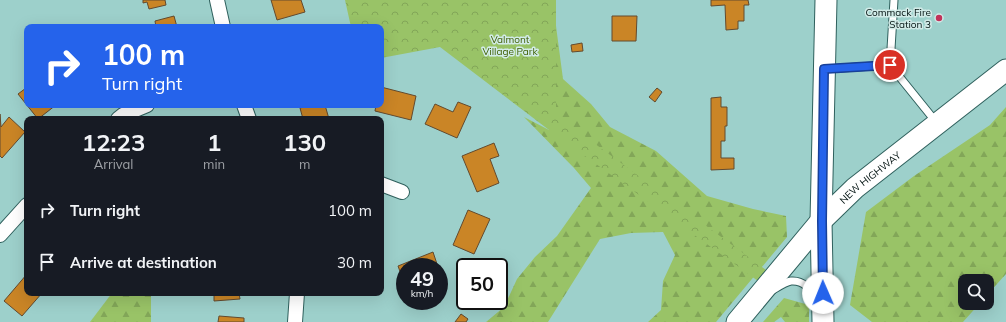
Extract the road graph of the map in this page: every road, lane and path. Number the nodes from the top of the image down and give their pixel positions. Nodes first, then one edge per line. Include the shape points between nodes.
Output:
1 (217, 0) edge
2 (826, 0) edge
3 (894, 0) edge
4 (222, 24) edge
5 (890, 65) junction
6 (824, 69) junction
7 (1006, 70) edge
8 (140, 108) edge
9 (122, 116) edge
10 (937, 124) junction
11 (384, 185) edge
12 (402, 192) dead end
13 (24, 208) edge
14 (822, 221) junction
15 (0, 236) edge
16 (297, 296) edge
17 (758, 298) junction
18 (295, 322) edge
19 (737, 322) edge
20 (823, 322) edge

1 - 4 street
2 - 6 street
3 - 5 lane
5 - 6 lane
5 - 10 lane
6 - 14 street
7 - 10 street, NEW HIGHWAY
8 - 9 street
10 - 14 street, NEW HIGHWAY via 855,188
11 - 12 street
13 - 15 street
14 - 17 street, NEW HIGHWAY
14 - 20 street
16 - 18 street
17 - 19 street, NEW HIGHWAY
17 - 20 lane via 790,281 803,283 812,291

